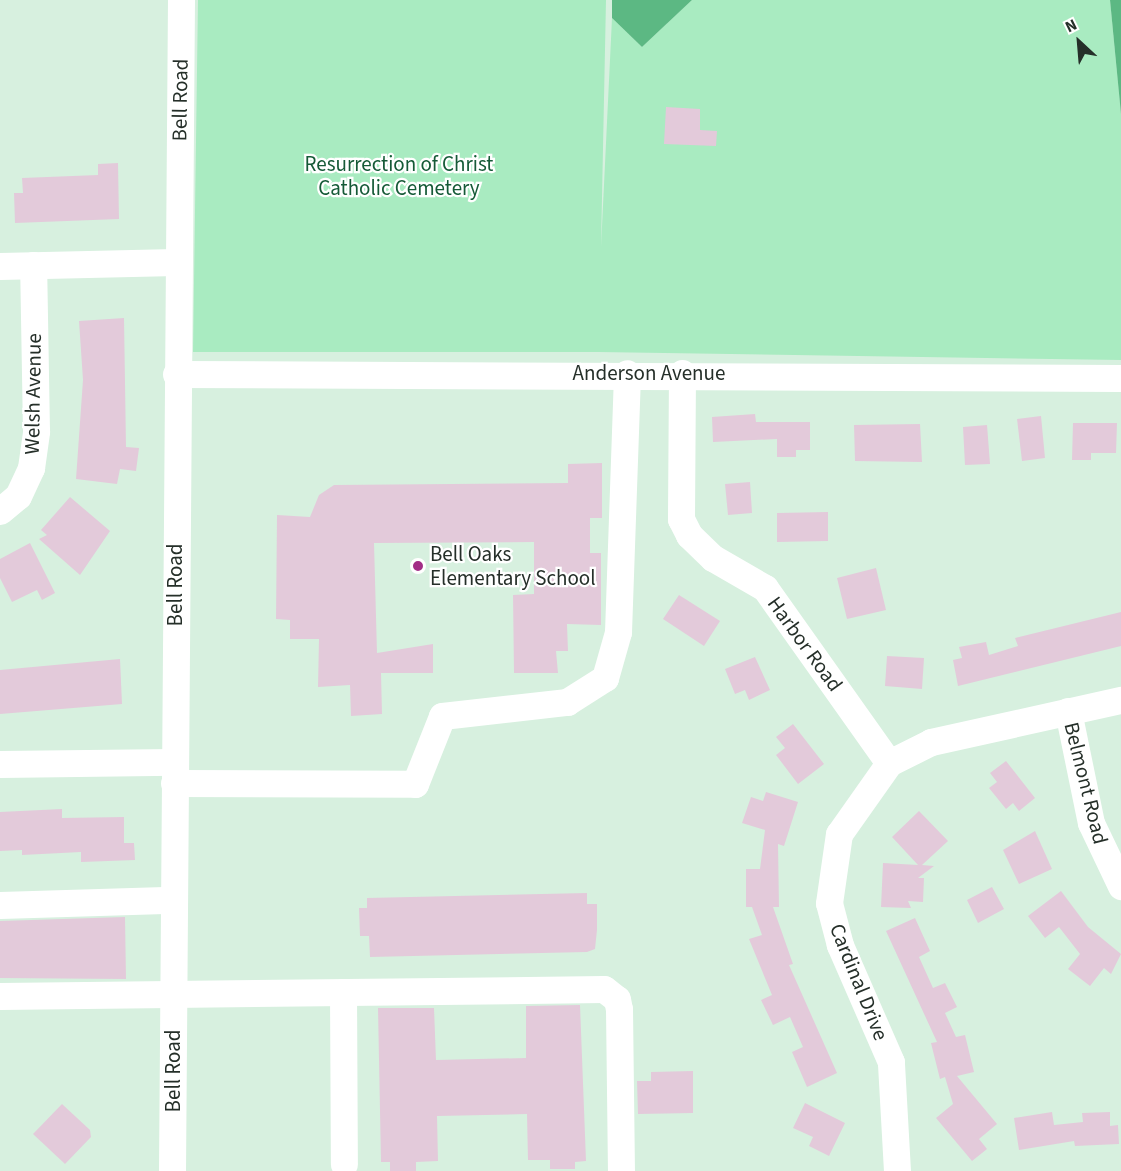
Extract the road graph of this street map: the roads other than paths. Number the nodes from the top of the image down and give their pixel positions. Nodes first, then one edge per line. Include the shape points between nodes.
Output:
1 (181, 0) edge
2 (176, 262) junction
3 (0, 266) edge
4 (33, 266) junction
5 (627, 373) junction
6 (682, 373) junction
7 (176, 374) junction
8 (1121, 378) edge
9 (0, 511) edge
10 (1121, 700) edge
11 (1068, 711) junction
12 (889, 763) junction
13 (0, 764) edge
14 (174, 773) junction
15 (1121, 886) edge
16 (173, 900) junction
17 (0, 905) edge
18 (343, 992) junction
19 (173, 994) junction
20 (0, 996) edge
21 (344, 1164) dead end
22 (172, 1171) edge
23 (621, 1171) edge
24 (897, 1171) edge

1 - 2 street, Bell Road
2 - 4 street
2 - 7 street, Bell Road
3 - 4 street
4 - 9 street, Welsh Avenue via 36,431 30,468 18,496
5 - 6 street, Anderson Avenue
5 - 7 street, Anderson Avenue
5 - 14 street via 618,632 605,678 567,702 442,716 415,784
6 - 8 street, Anderson Avenue
6 - 12 street, Harbor Road via 681,519 689,535 713,558 765,588
7 - 14 street, Bell Road
10 - 11 street, Cardinal Drive
11 - 12 street, Cardinal Drive via 931,742
11 - 15 street, Belmont Road via 1091,823
12 - 24 street, Cardinal Drive via 839,834 829,903 840,945 891,1062
13 - 14 street
14 - 16 street, Bell Road
16 - 17 street
16 - 19 street, Bell Road
18 - 19 street
18 - 21 street
18 - 23 street via 581,987 611,992 620,1009
19 - 20 street
19 - 22 street, Bell Road

